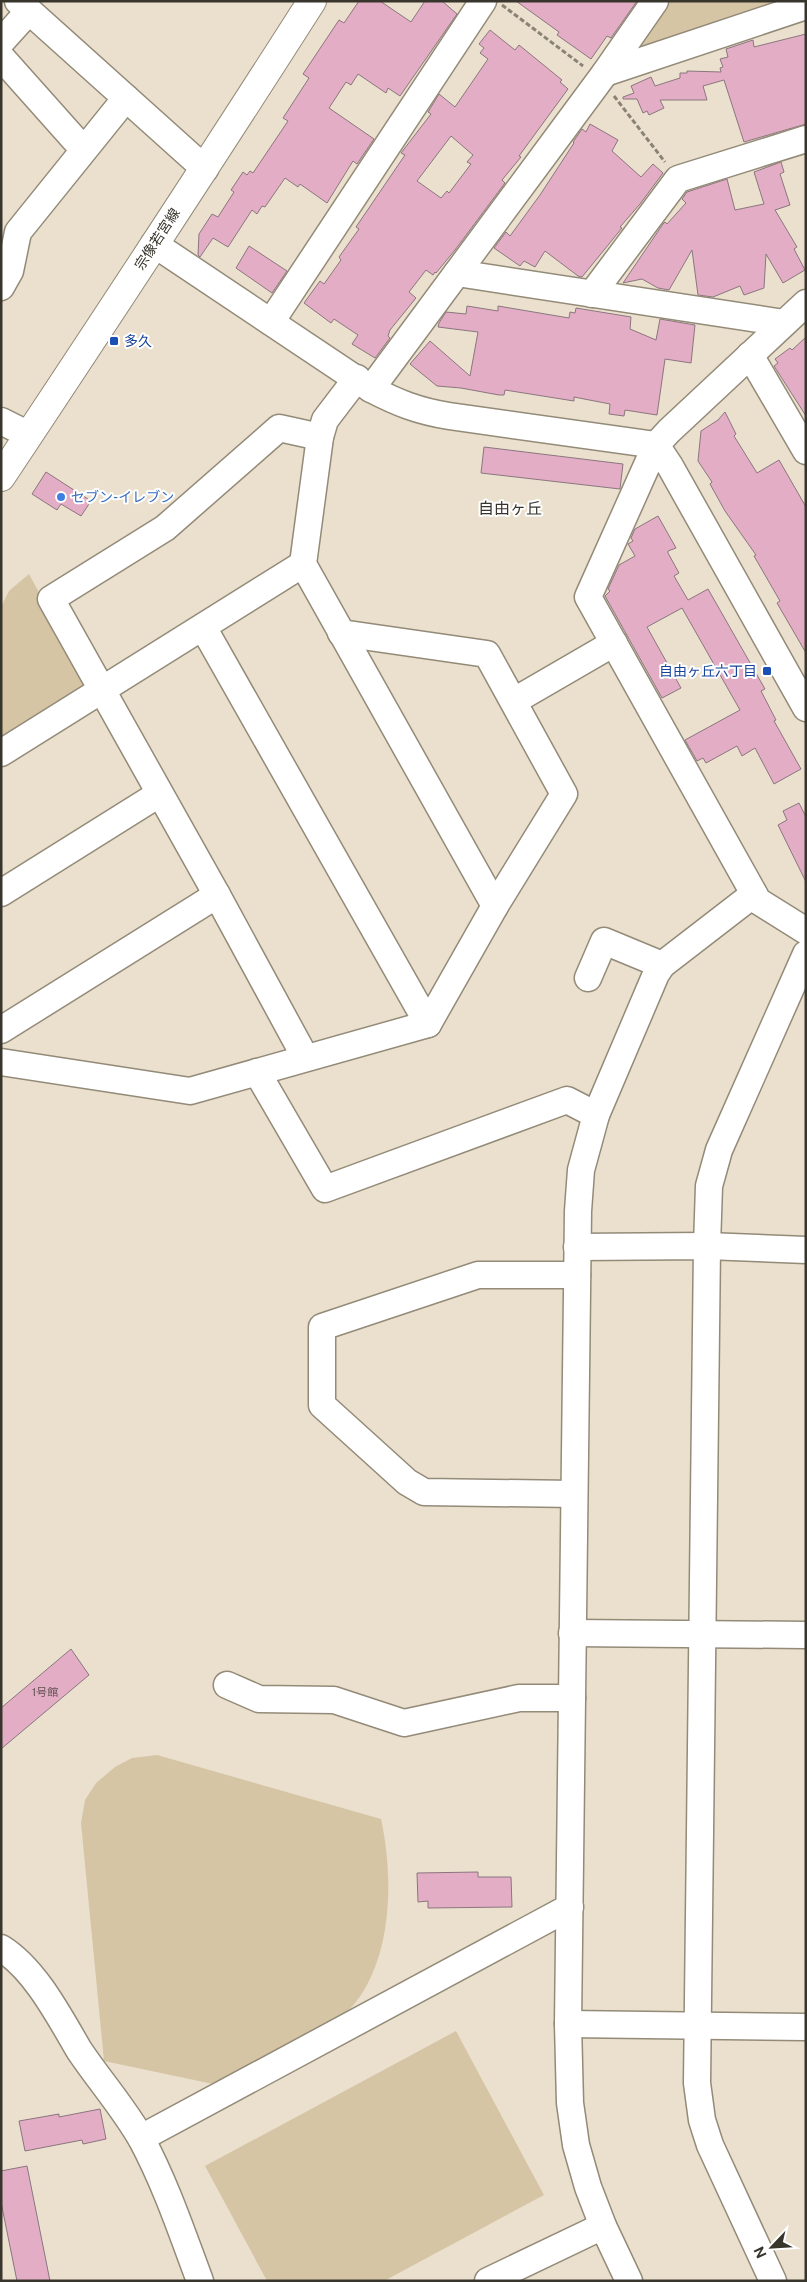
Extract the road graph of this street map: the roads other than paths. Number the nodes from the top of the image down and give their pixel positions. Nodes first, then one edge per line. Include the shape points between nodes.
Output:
1 (312, 1) edge
2 (483, 1) edge
3 (655, 1) edge
4 (24, 6) edge
5 (806, 6) edge
6 (1, 42) edge
7 (1, 57) edge
8 (605, 73) junction
9 (126, 98) junction
10 (806, 139) edge
11 (83, 149) junction
12 (205, 169) junction
13 (154, 244) junction
14 (457, 273) junction
15 (1, 287) edge
16 (592, 294) junction
17 (806, 303) edge
18 (271, 322) junction
19 (784, 323) junction
20 (750, 354) junction
21 (364, 383) junction
22 (1, 421) edge
23 (29, 435) junction
24 (320, 437) junction
25 (656, 445) junction
26 (806, 451) edge
27 (1, 477) edge
28 (303, 564) junction
29 (202, 627) junction
30 (341, 634) junction
31 (614, 643) junction
32 (101, 689) junction
33 (514, 702) junction
34 (806, 708) edge
35 (1, 753) edge
36 (159, 794) junction
37 (1, 893) edge
38 (754, 894) junction
39 (217, 895) junction
40 (495, 906) junction
41 (806, 931) edge
42 (806, 954) edge
43 (662, 965) junction
44 (588, 978) dead end
45 (428, 1024) junction
46 (1, 1030) edge
47 (305, 1057) junction
48 (1, 1062) edge
49 (257, 1072) junction
50 (596, 1115) junction
51 (707, 1246) junction
52 (577, 1247) junction
53 (806, 1250) edge
54 (577, 1276) junction
55 (574, 1494) junction
56 (572, 1633) junction
57 (702, 1634) junction
58 (806, 1635) edge
59 (227, 1685) dead end
60 (572, 1698) junction
61 (570, 1907) junction
62 (1, 1948) edge
63 (568, 2024) junction
64 (696, 2025) junction
65 (806, 2027) edge
66 (141, 2138) junction
67 (603, 2226) junction
68 (496, 2279) edge
69 (200, 2281) edge
70 (629, 2281) edge
71 (773, 2281) edge

1 - 12 main road, 宗像若宮線
2 - 18 street
3 - 8 street
4 - 6 street
4 - 9 street
5 - 8 street
7 - 11 street
8 - 14 street
9 - 11 street
9 - 12 street
10 - 16 street via 678,179
11 - 15 street via 18,232 10,272
12 - 13 main road, 宗像若宮線
13 - 18 street
13 - 23 main road, 宗像若宮線
14 - 16 street
14 - 21 street
16 - 19 street
17 - 19 street
18 - 21 street
19 - 20 street
20 - 25 street
20 - 26 street
21 - 24 street via 325,420
21 - 25 street via 403,406 423,412
22 - 23 street
23 - 27 main road, 宗像若宮線
24 - 28 street
24 - 32 street via 279,428 165,528 51,599
25 - 31 street via 588,597
25 - 34 street
28 - 29 street
28 - 30 street
29 - 32 street
29 - 45 street
30 - 33 street via 487,654
30 - 40 street
31 - 33 street
31 - 38 street
32 - 35 street
32 - 36 street
33 - 40 street via 564,794
36 - 37 street
36 - 39 street
38 - 41 street via 758,901
38 - 43 street
39 - 46 street
39 - 47 street
40 - 45 street
42 - 51 street via 720,1150 709,1186
43 - 44 street via 604,941
43 - 50 street
45 - 47 street
47 - 49 street
48 - 49 street via 190,1091
49 - 50 street via 326,1189 567,1100
50 - 52 street via 581,1170
51 - 52 street
51 - 53 street
51 - 57 street
52 - 54 street
54 - 55 street
54 - 55 street via 478,1275 322,1327 322,1404 407,1482 424,1492
55 - 56 street
56 - 57 street
56 - 60 street
57 - 58 street
57 - 64 street
59 - 60 street via 258,1699 334,1700 404,1723 519,1698
60 - 61 street
61 - 63 street
61 - 66 street
62 - 66 street via 30,1975
63 - 64 street
63 - 67 street via 570,2103 576,2145
64 - 65 street
64 - 71 street via 697,2083 702,2120 723,2176
66 - 69 street via 161,2177
67 - 68 street
67 - 70 street

